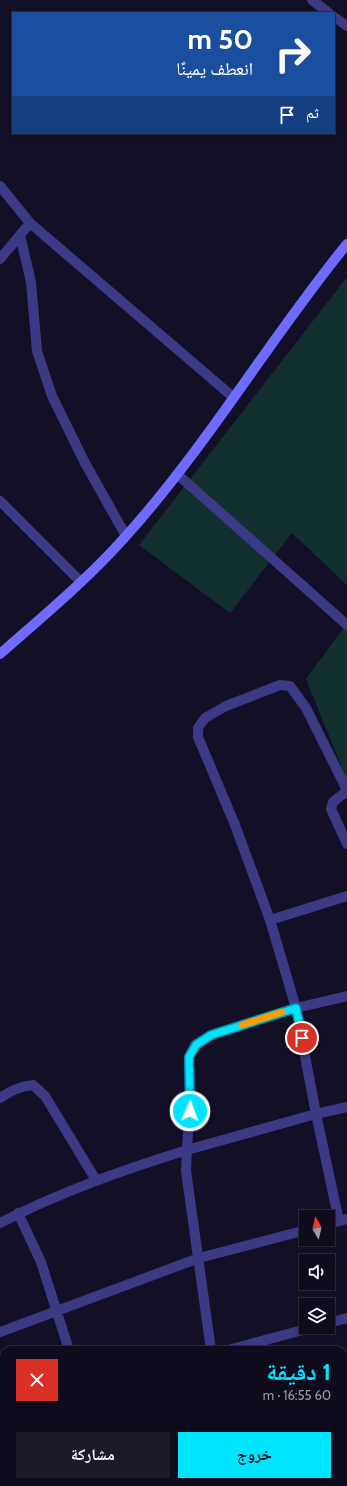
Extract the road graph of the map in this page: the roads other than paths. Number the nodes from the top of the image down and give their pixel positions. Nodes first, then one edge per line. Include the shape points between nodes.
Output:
1 (312, 0) edge
2 (328, 12) edge
3 (335, 18) edge
4 (347, 26) edge
5 (0, 186) edge
6 (30, 222) junction
7 (20, 235) junction
8 (346, 247) edge
9 (0, 259) edge
10 (233, 397) junction
11 (177, 474) junction
12 (0, 501) edge
13 (126, 536) junction
14 (81, 582) junction
15 (347, 625) edge
16 (0, 654) edge
17 (347, 790) edge
18 (347, 844) edge
19 (347, 896) edge
20 (270, 920) junction
21 (347, 996) edge
22 (296, 1008) junction
23 (0, 1098) edge
24 (347, 1107) edge
25 (316, 1114) junction
26 (187, 1150) junction
27 (96, 1180) junction
28 (18, 1214) junction
29 (343, 1220) edge
30 (0, 1222) edge
31 (299, 1232) edge
32 (199, 1258) junction
33 (57, 1311) junction
34 (347, 1318) edge
35 (335, 1321) edge
36 (299, 1331) edge
37 (0, 1332) edge
38 (68, 1346) edge
39 (210, 1346) edge
40 (243, 1346) edge

1 - 2 street
3 - 4 street
5 - 6 street
6 - 7 street
6 - 10 street
7 - 9 street
7 - 13 street via 31,282 37,351 52,396 85,463
8 - 10 street
10 - 11 street
11 - 13 street
11 - 15 street
12 - 14 street
13 - 14 street
14 - 16 street
17 - 18 street via 333,802 331,809
17 - 20 street via 306,708 290,686 280,685 226,706 206,718 198,728 198,737 235,825
19 - 20 street
20 - 22 street
21 - 22 street
22 - 25 street
22 - 26 street via 211,1035 196,1045 189,1057
23 - 27 street via 20,1087 32,1086 45,1096
24 - 25 street
25 - 26 street
25 - 29 street
26 - 27 street
26 - 32 street via 186,1171
27 - 28 street
28 - 30 street
28 - 33 street via 41,1262
31 - 32 street
32 - 33 street
32 - 39 street
33 - 37 street
33 - 38 street
34 - 35 street
36 - 40 street

